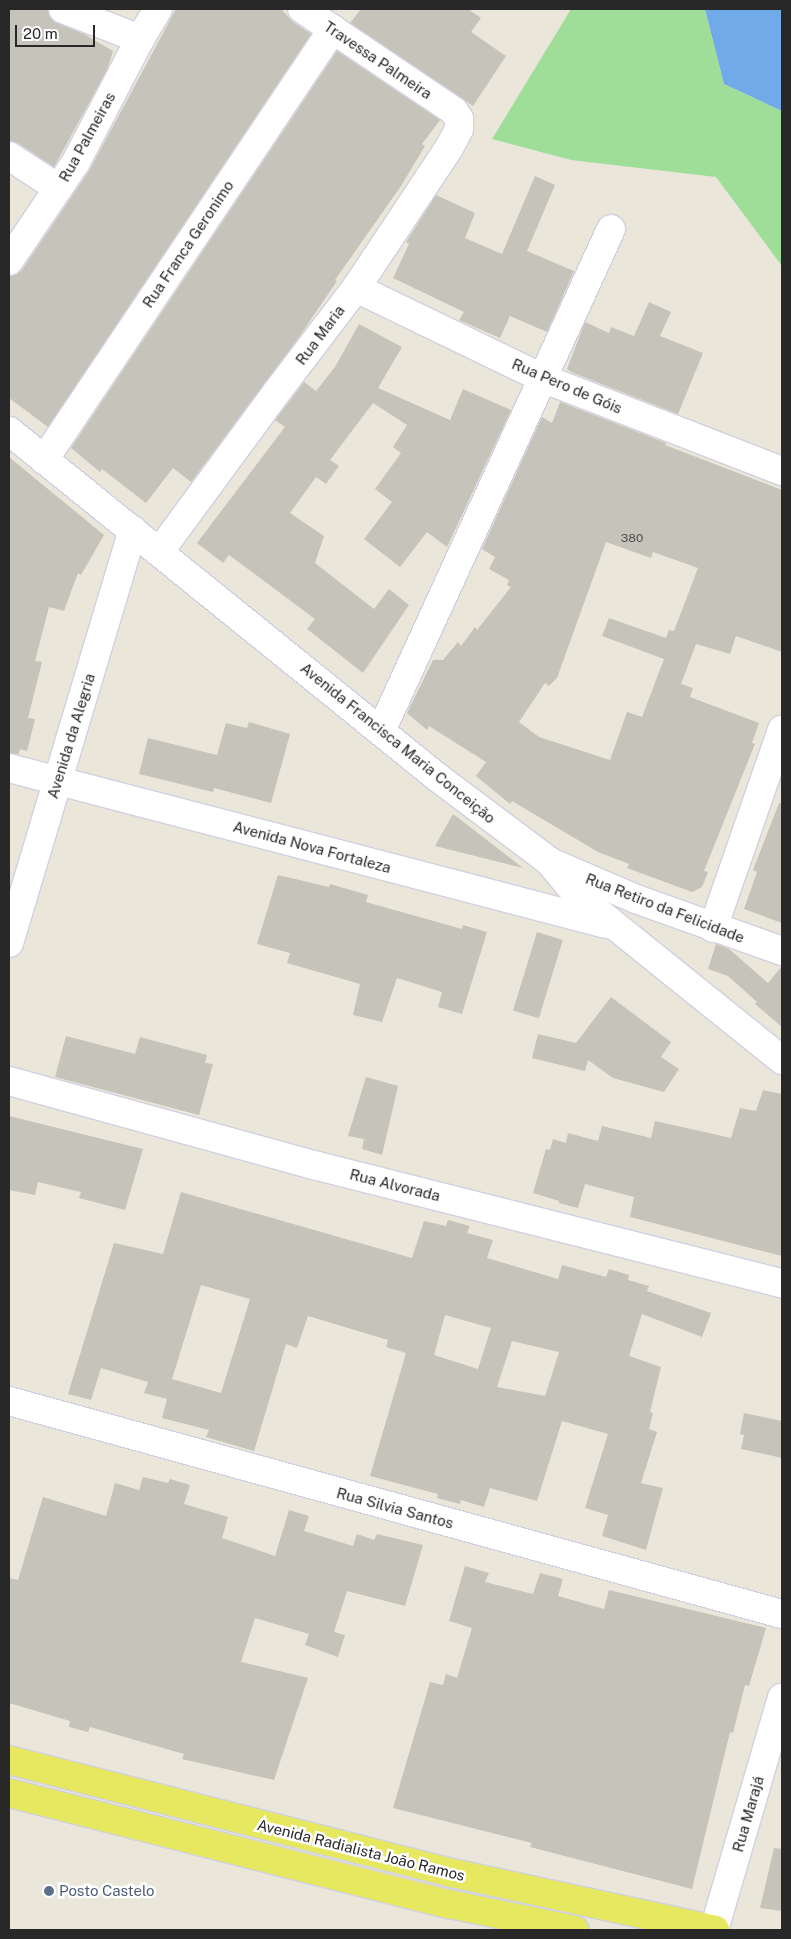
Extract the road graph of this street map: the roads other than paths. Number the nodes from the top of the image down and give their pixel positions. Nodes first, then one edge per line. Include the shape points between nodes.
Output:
1 (63, 9) edge
2 (158, 9) edge
3 (302, 9) edge
4 (333, 29) junction
5 (140, 39) junction
6 (454, 111) joint
7 (9, 156) edge
8 (58, 188) junction
9 (611, 229) dead end
10 (9, 261) edge
11 (356, 288) junction
12 (542, 378) junction
13 (9, 431) edge
14 (44, 460) junction
15 (782, 471) edge
16 (133, 530) junction
17 (160, 551) junction
18 (381, 730) junction
19 (782, 730) edge
20 (9, 768) edge
21 (58, 780) junction
22 (549, 862) junction
23 (614, 926) junction
24 (713, 928) junction
25 (9, 943) edge
26 (782, 951) edge
27 (782, 1060) edge
28 (9, 1081) edge
29 (782, 1283) edge
30 (9, 1401) edge
31 (782, 1614) edge
32 (782, 1698) edge
33 (9, 1760) edge
34 (9, 1793) edge
35 (574, 1930) edge
36 (715, 1930) edge

1 - 5 street
2 - 5 street, Rua Palmeiras
3 - 4 street, Travessa Palmeira
4 - 6 street, Travessa Palmeira
4 - 14 street, Rua Franca Geronimo
5 - 8 street, Rua Palmeiras via 76,162
6 - 11 street, Rua Maria via 459,119 455,137
7 - 8 street
8 - 10 street, Rua Palmeiras
9 - 12 street
11 - 12 street, Rua Pero de Góis
11 - 17 street, Rua Maria
12 - 15 street, Rua Pero de Góis
12 - 18 street
13 - 14 street, Avenida Francisca Maria Conceição
14 - 16 street, Avenida Francisca Maria Conceição
16 - 17 street, Avenida Francisca Maria Conceição
16 - 21 street, Avenida da Alegria
17 - 18 street, Avenida Francisca Maria Conceição
18 - 22 street, Avenida Francisca Maria Conceição
19 - 24 street
20 - 21 street, Avenida Nova Fortaleza
21 - 23 street, Avenida Nova Fortaleza
21 - 25 street, Avenida da Alegria
22 - 23 street, Avenida Francisca Maria Conceição via 578,896
22 - 24 street, Rua Retiro da Felicidade via 636,900
23 - 27 street, Avenida Francisca Maria Conceição
24 - 26 street, Rua Retiro da Felicidade
28 - 29 street, Rua Alvorada via 314,1165
30 - 31 street, Rua Silvia Santos
32 - 36 street, Rua Marajá
33 - 36 main road, Avenida Radialista João Ramos via 457,1874
34 - 35 main road, Avenida Radialista João Ramos via 440,1902

